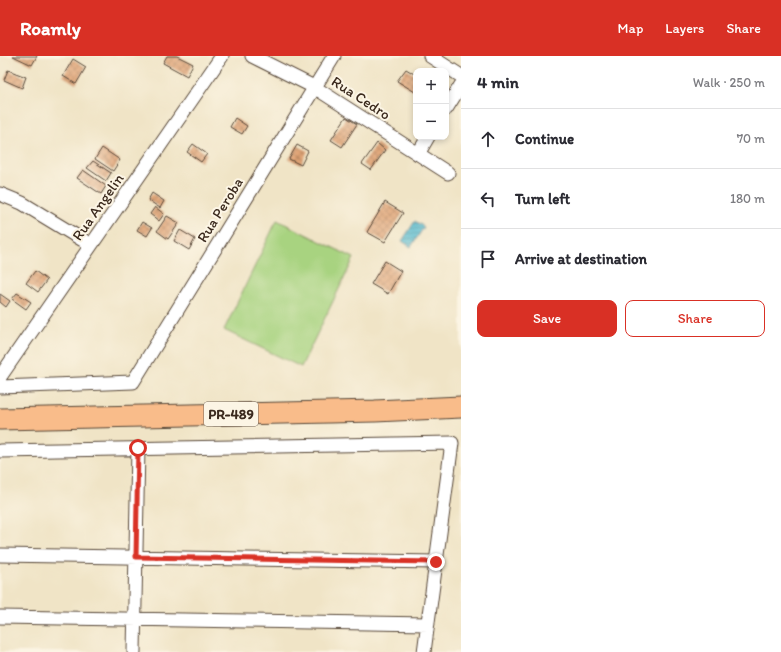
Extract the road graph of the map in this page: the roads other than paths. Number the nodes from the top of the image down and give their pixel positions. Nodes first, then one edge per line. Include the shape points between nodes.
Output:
1 (222, 56) edge
2 (252, 56) edge
3 (334, 56) edge
4 (430, 56) edge
5 (461, 76) edge
6 (461, 85) edge
7 (314, 87) junction
8 (449, 104) edge
9 (426, 140) edge
10 (418, 154) junction
11 (448, 173) dead end
12 (0, 194) edge
13 (91, 245) junction
14 (0, 377) edge
15 (0, 387) edge
16 (461, 407) edge
17 (0, 419) edge
18 (138, 448) junction
19 (0, 451) edge
20 (0, 555) edge
21 (136, 557) junction
22 (436, 562) junction
23 (0, 617) edge
24 (134, 619) junction
25 (428, 624) junction
26 (134, 652) edge
27 (424, 652) edge

1 - 13 street, Rua Angelin
2 - 7 street, Rua Cedro
3 - 7 street, Rua Peroba
4 - 5 street
6 - 8 street
7 - 10 street, Rua Cedro
7 - 15 street, Rua Peroba via 133,382
9 - 10 street
10 - 11 street, Rua Cedro
12 - 13 street via 22,203
13 - 14 street, Rua Angelin
16 - 17 main road, PR-489 / PR-489
18 - 19 street
18 - 21 street
18 - 22 street via 452,443
20 - 21 street
21 - 22 street
21 - 24 street
22 - 25 street
23 - 24 street
24 - 25 street
24 - 26 street
25 - 27 street

